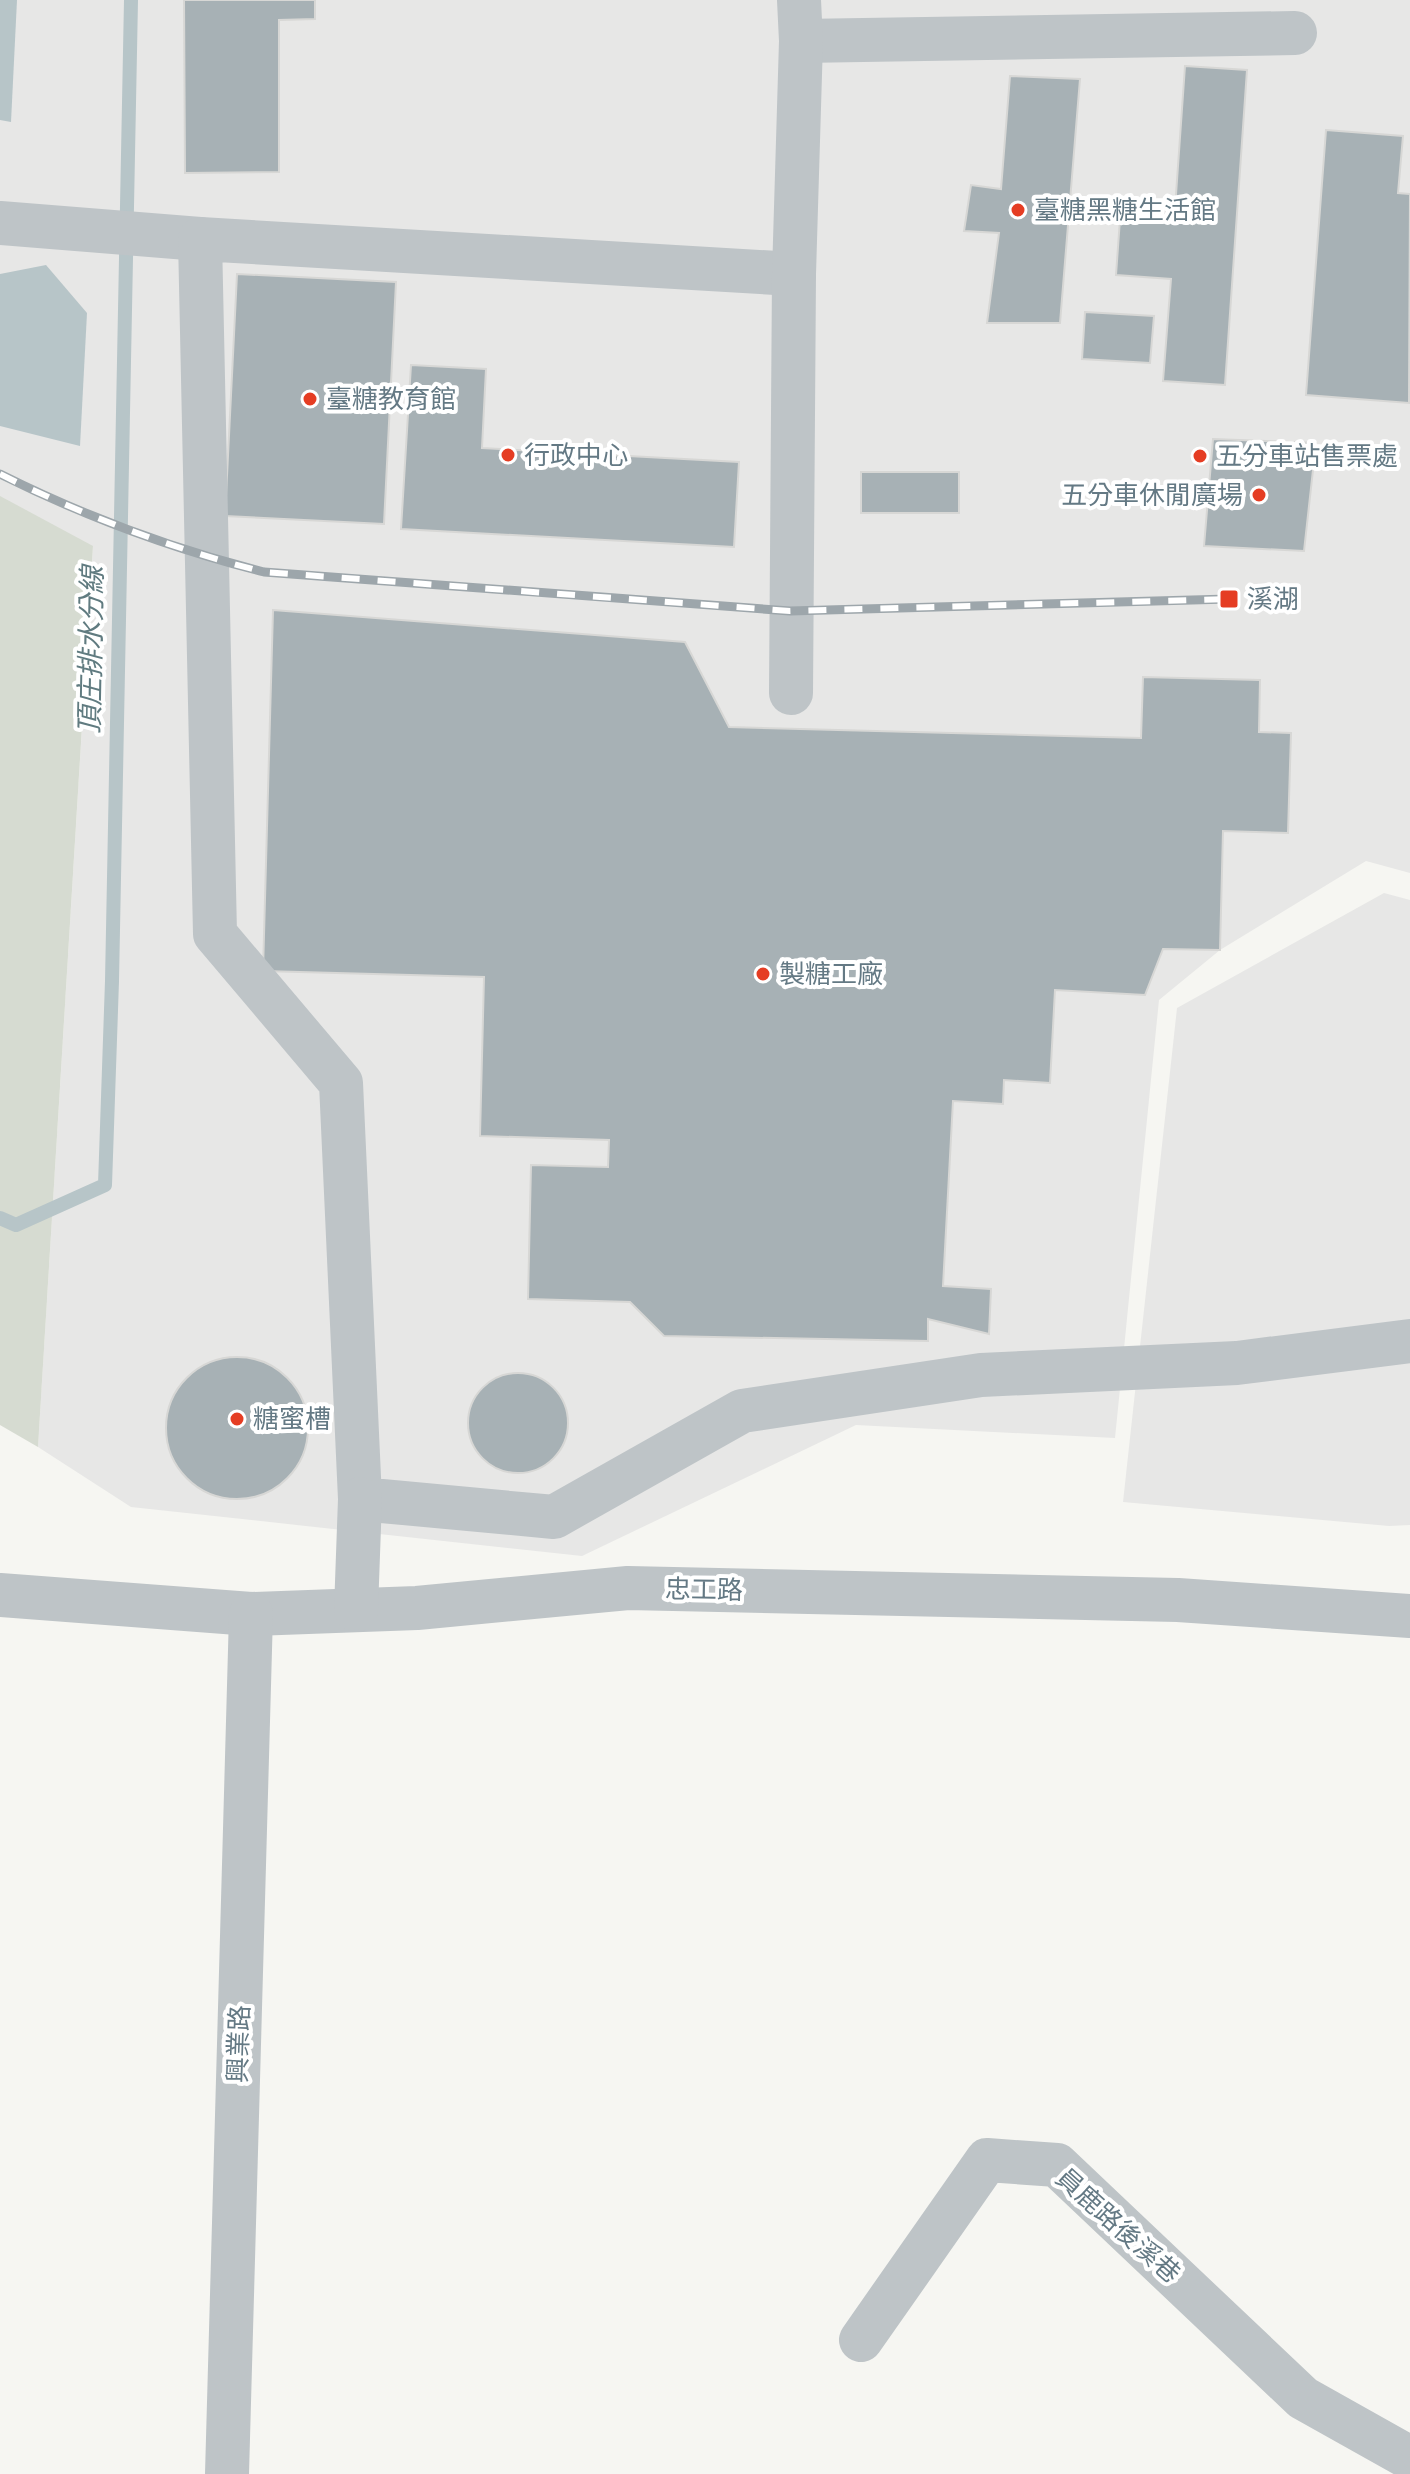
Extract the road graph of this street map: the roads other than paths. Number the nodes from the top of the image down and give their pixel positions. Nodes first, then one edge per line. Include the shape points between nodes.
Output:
1 (800, 20) edge
2 (1295, 33) dead end
3 (0, 223) edge
4 (200, 239) junction
5 (794, 274) junction
6 (791, 693) dead end
7 (1410, 1341) edge
8 (360, 1499) junction
9 (0, 1595) edge
10 (356, 1610) junction
11 (251, 1614) junction
12 (1410, 1616) edge
13 (861, 2340) dead end
14 (1410, 2458) edge
15 (227, 2474) edge

1 - 2 street
1 - 5 street
3 - 4 street
4 - 5 street
4 - 8 street via 215,934 341,1083
5 - 6 street
7 - 8 street via 1237,1363 981,1375 742,1411 554,1517
8 - 10 street
9 - 11 street, 忠工路
10 - 11 street, 忠工路
10 - 12 street, 忠工路 via 628,1588 1178,1600
11 - 15 street, 興業路
13 - 14 street, 員鹿路後溪巷 via 987,2160 1057,2165 1303,2398

